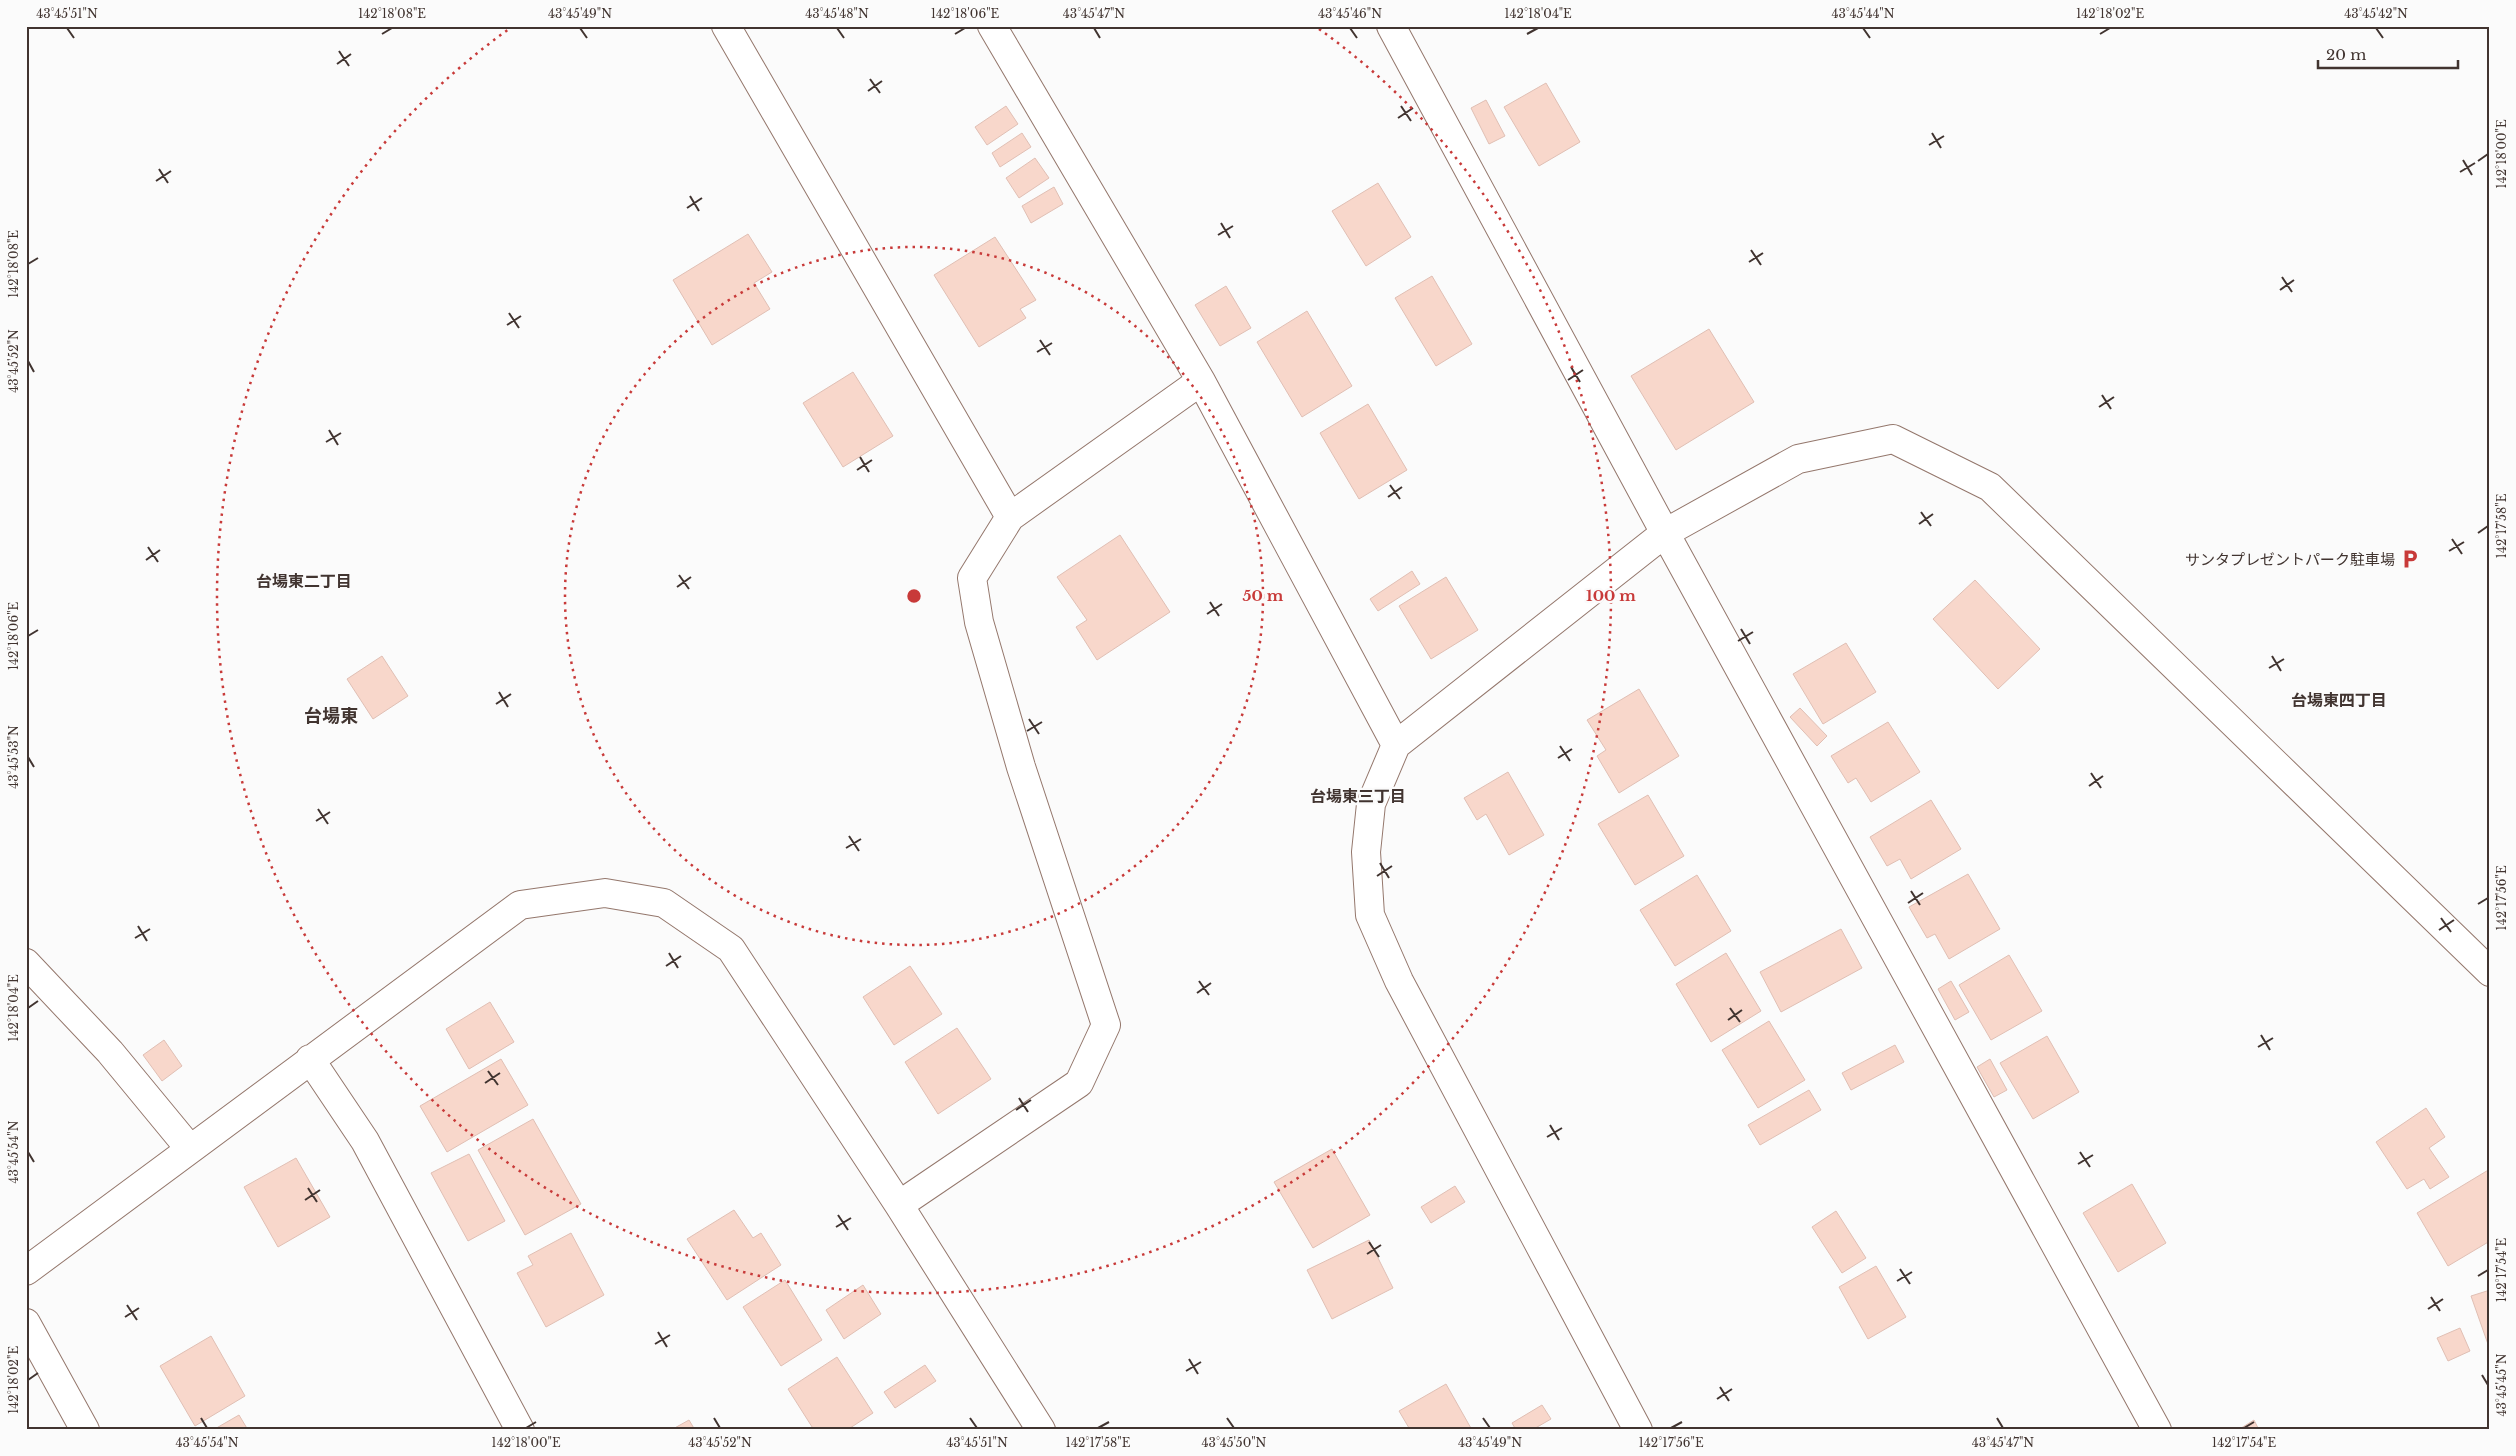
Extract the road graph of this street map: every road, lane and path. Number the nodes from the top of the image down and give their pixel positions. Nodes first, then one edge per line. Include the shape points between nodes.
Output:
1 (726, 26) edge
2 (992, 26) edge
3 (1391, 26) edge
4 (1201, 381) junction
5 (1010, 517) junction
6 (1665, 533) junction
7 (1396, 745) junction
8 (26, 963) edge
9 (2490, 972) edge
10 (310, 1059) junction
11 (190, 1148) junction
12 (899, 1205) junction
13 (26, 1272) edge
14 (26, 1323) edge
15 (85, 1430) edge
16 (520, 1430) edge
17 (1041, 1430) edge
18 (1638, 1430) edge
19 (2157, 1430) edge

1 - 5 street
2 - 4 street
3 - 6 street
4 - 5 street
4 - 7 street
5 - 12 street via 972,578 979,622 1021,767 1106,1025 1079,1082
6 - 7 street
6 - 9 street via 1798,459 1894,439 1990,487
6 - 19 street
7 - 18 street via 1371,804 1366,852 1370,915 1399,982
8 - 11 street via 110,1052
10 - 11 street
10 - 12 street via 520,905 605,892 664,903 731,949
10 - 16 street via 365,1141
11 - 13 street
12 - 17 street
14 - 15 street

